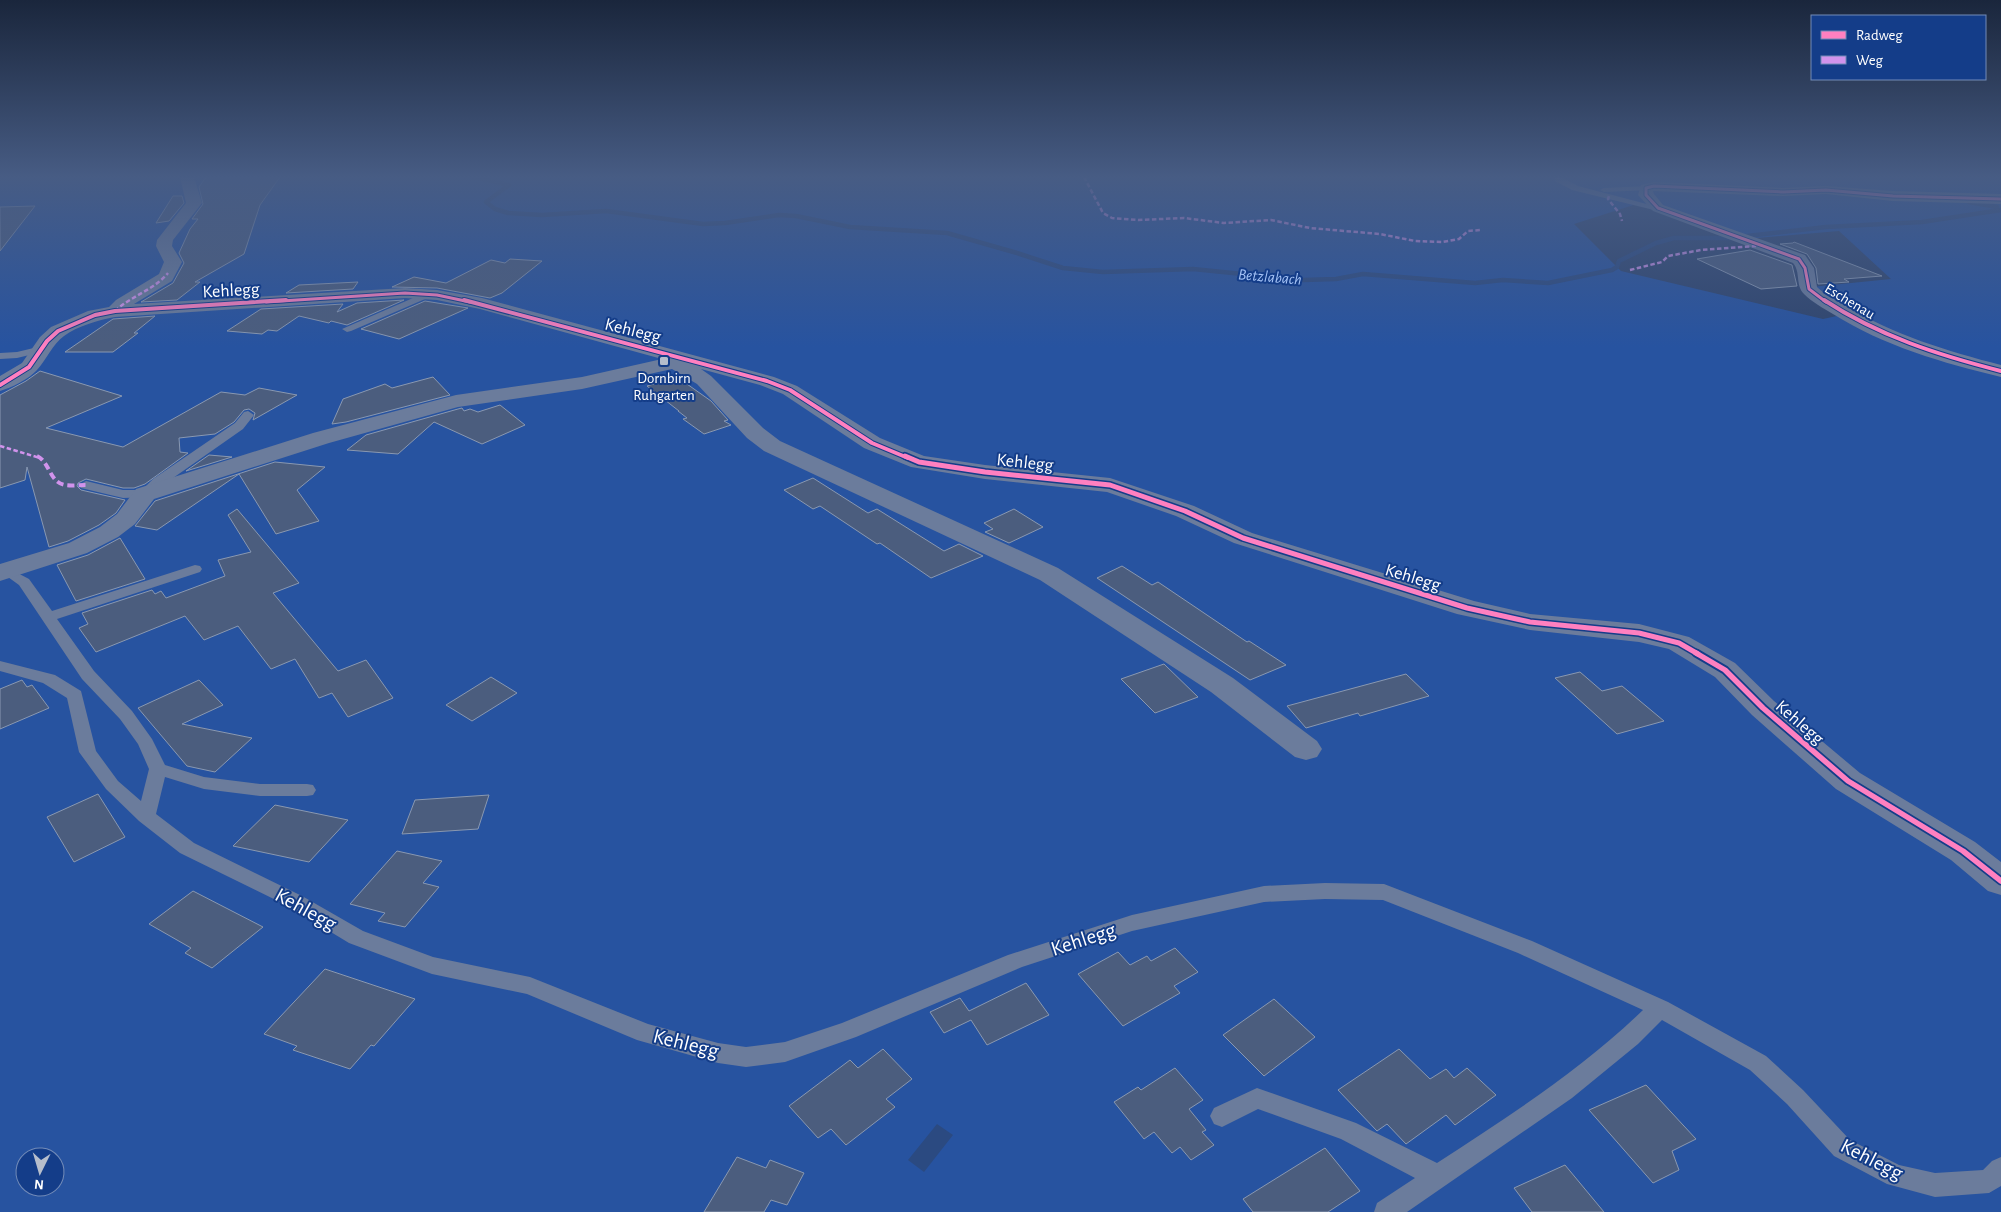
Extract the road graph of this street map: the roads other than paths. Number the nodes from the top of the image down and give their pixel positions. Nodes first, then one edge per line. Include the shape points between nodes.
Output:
1 (170, 234) edge
2 (1726, 234) edge
3 (429, 294) junction
4 (115, 311) junction
5 (346, 329) dead end
6 (42, 349) junction
7 (0, 356) edge
8 (679, 359) junction
9 (2001, 371) edge
10 (0, 385) edge
11 (248, 415) dead end
12 (86, 485) dead end
13 (145, 494) junction
14 (195, 569) dead end
15 (4, 573) edge
16 (50, 618) junction
17 (0, 666) edge
18 (1306, 749) dead end
19 (158, 769) junction
20 (307, 790) dead end
21 (146, 816) junction
22 (2001, 881) edge
23 (1660, 1008) junction
24 (1222, 1116) dead end
25 (2001, 1168) edge
26 (1437, 1176) junction
27 (1386, 1212) edge

1 - 4 street, Kehlegg via 164,246 173,262 168,273
2 - 9 street, Eschenau via 1799,259 1807,270 1807,286 1812,292 1868,326 1952,359
3 - 4 street, Kehlegg
3 - 5 lane
3 - 8 street, Kehlegg via 482,304
4 - 6 street, Kehlegg via 95,315 58,331
6 - 7 lane
6 - 10 street, Kehlegg via 29,367
8 - 13 street, Kehlegg via 582,383 456,401 322,438
8 - 18 street, Kehlegg via 682,368 704,380 755,433 772,446 1049,574 1222,685
8 - 22 street, Kehlegg via 790,390 872,443 918,462 1110,485 1185,511 1243,538 1467,608 1530,622 1639,633 1679,643 1724,670 1848,781 1963,851
11 - 13 lane via 239,426
12 - 13 lane, Kehlegg via 122,494
13 - 15 street via 126,519 109,532 78,548
14 - 16 lane
15 - 16 lane via 24,582
16 - 19 lane via 88,675 126,715 146,743
17 - 21 lane, Kehlegg via 49,679 74,695 88,752 112,786
19 - 20 lane via 204,782 260,790
19 - 21 lane
21 - 23 lane, Kehlegg via 187,848 295,901 356,937 432,966 530,986 645,1033 718,1053 746,1057 785,1052 1015,961 1132,923 1264,894 1384,892 1525,947
23 - 25 lane, Kehlegg via 1758,1063 1842,1148 1896,1176 1936,1185 1989,1181
23 - 26 lane via 1636,1032 1547,1102
24 - 26 lane via 1257,1098 1348,1131
26 - 27 lane

